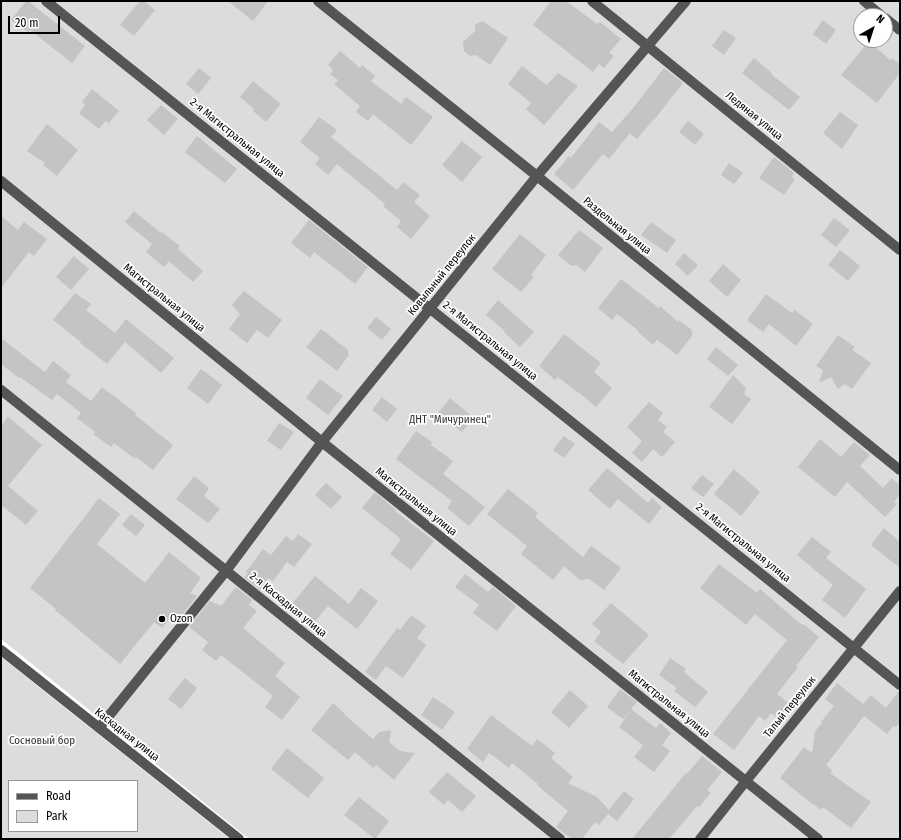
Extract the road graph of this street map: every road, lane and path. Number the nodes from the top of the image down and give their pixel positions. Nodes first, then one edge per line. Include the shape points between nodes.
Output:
1 (46, 1) edge
2 (318, 1) edge
3 (592, 1) edge
4 (686, 1) edge
5 (864, 1) edge
6 (872, 8) edge
7 (649, 46) junction
8 (537, 176) junction
9 (1, 181) edge
10 (900, 250) edge
11 (430, 308) junction
12 (1, 390) edge
13 (322, 442) junction
14 (900, 470) edge
15 (226, 570) junction
16 (900, 591) edge
17 (854, 647) junction
18 (1, 650) edge
19 (900, 685) edge
20 (98, 728) junction
21 (746, 780) junction
22 (239, 839) edge
23 (560, 839) edge
24 (700, 839) edge
25 (818, 839) edge

1 - 11 street, 2-я Магистральная улица
2 - 8 street, Раздельная улица
3 - 7 street, Ледяная улица
4 - 7 street, Ковыльный переулок
5 - 6 street
7 - 8 street, Ковыльный переулок
7 - 10 street, Ледяная улица
8 - 11 street, Ковыльный переулок
8 - 14 street, Раздельная улица
9 - 13 street, Магистральная улица
11 - 13 street, Ковыльный переулок
11 - 17 street, 2-я Магистральная улица
12 - 15 street, 2-я Каскадная улица
13 - 15 street, Ковыльный переулок
13 - 21 street, Магистральная улица
15 - 20 street, Ковыльный переулок
15 - 23 street, 2-я Каскадная улица
16 - 17 street, Талый переулок
17 - 19 street, 2-я Магистральная улица
17 - 21 street, Талый переулок
18 - 20 street, Каскадная улица
20 - 22 street, Каскадная улица
21 - 24 street, Талый переулок
21 - 25 street, Магистральная улица

